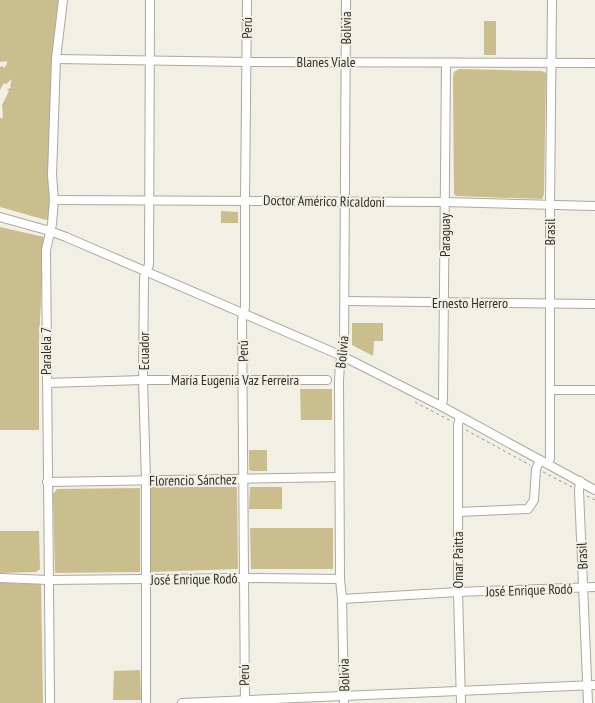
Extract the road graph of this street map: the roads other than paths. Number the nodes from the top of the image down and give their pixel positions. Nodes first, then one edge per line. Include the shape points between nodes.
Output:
1 (63, 0) edge
2 (150, 0) edge
3 (247, 0) edge
4 (346, 0) edge
5 (552, 0) edge
6 (56, 59) junction
7 (150, 60) junction
8 (247, 62) junction
9 (346, 62) junction
10 (446, 63) junction
11 (552, 63) junction
12 (595, 63) edge
13 (54, 200) junction
14 (148, 200) junction
15 (245, 200) junction
16 (345, 202) junction
17 (445, 202) junction
18 (550, 206) junction
19 (595, 206) edge
20 (0, 217) edge
21 (50, 231) junction
22 (146, 271) junction
23 (345, 302) junction
24 (445, 303) junction
25 (550, 303) junction
26 (595, 304) edge
27 (244, 314) junction
28 (342, 356) junction
29 (143, 380) junction
30 (327, 380) dead end
31 (243, 381) junction
32 (46, 383) junction
33 (550, 390) junction
34 (595, 390) edge
35 (441, 406) junction
36 (459, 421) junction
37 (540, 460) junction
38 (548, 464) junction
39 (339, 477) junction
40 (243, 479) junction
41 (146, 480) junction
42 (580, 481) junction
43 (47, 482) junction
44 (595, 490) edge
45 (458, 512) junction
46 (0, 578) edge
47 (243, 578) junction
48 (340, 579) junction
49 (48, 580) junction
50 (146, 580) junction
51 (595, 587) edge
52 (584, 588) junction
53 (458, 592) junction
54 (342, 599) junction
55 (591, 685) edge
56 (461, 692) junction
57 (344, 700) edge
58 (245, 702) edge
59 (50, 703) edge
60 (146, 703) edge
61 (182, 703) edge
62 (461, 703) edge
63 (588, 703) edge

1 - 6 street, Paralela 7
2 - 7 street, Ecuador
3 - 8 street, Perú
4 - 9 street, Bolivia
5 - 11 street, Brasil
6 - 7 street, Blanes Viale
6 - 13 street, Paralela 7 via 52,175
7 - 8 street, Blanes Viale
7 - 14 street, Ecuador
8 - 9 street, Blanes Viale
8 - 15 street, Perú
9 - 10 street, Blanes Viale
9 - 16 street, Bolivia
10 - 11 street, Blanes Viale
10 - 17 street, Paraguay
11 - 12 street, Blanes Viale
11 - 18 street, Brasil
13 - 14 street, Doctor Américo Ricaldoni
13 - 21 street, Paralela 7
14 - 15 street, Doctor Américo Ricaldoni
14 - 22 street, Ecuador via 149,265
15 - 16 street, Doctor Américo Ricaldoni
15 - 27 street, Perú
16 - 17 street, Doctor Américo Ricaldoni
16 - 23 street, Bolivia
17 - 18 street, Doctor Américo Ricaldoni
17 - 24 street, Paraguay
18 - 19 street, Doctor Américo Ricaldoni
18 - 25 street, Brasil
20 - 21 street
21 - 22 street
21 - 32 street, Paralela 7 via 46,250
22 - 27 street
22 - 29 street, Ecuador
23 - 24 street, Ernesto Herrero
23 - 28 street, Bolivia
24 - 25 street, Ernesto Herrero
24 - 35 street, Paraguay
25 - 26 street, Ernesto Herrero
25 - 33 street, Brasil
27 - 28 street
27 - 31 street, Perú
28 - 35 street
28 - 39 street, Bolivia
29 - 31 street, María Eugenia Vaz Ferreira
29 - 32 street, María Eugenia Vaz Ferreira
29 - 41 street, Ecuador
30 - 31 street, María Eugenia Vaz Ferreira
31 - 40 street, Perú
32 - 43 street, Paralela 7
33 - 34 street
33 - 38 street, Brasil
35 - 36 street
36 - 37 street
36 - 45 street, Omar Paitta
37 - 38 street
37 - 45 street via 536,469 534,500 528,509
38 - 42 street
39 - 40 street, Florencio Sánchez
39 - 48 street, Bolivia
40 - 41 street, Florencio Sánchez
40 - 47 street, Perú
41 - 43 street, Florencio Sánchez
41 - 50 street, Ecuador
42 - 44 street
42 - 52 street, Brasil
43 - 49 street, Paralela 7
45 - 53 street, Omar Paitta
46 - 49 street, José Enrique Rodó
47 - 48 street, José Enrique Rodó
47 - 50 street, José Enrique Rodó
47 - 58 street, Perú
48 - 54 street, Bolivia
49 - 50 street, José Enrique Rodó
49 - 59 street, Paralela 7
50 - 60 street, Ecuador
51 - 52 street, José Enrique Rodó
52 - 53 street, José Enrique Rodó
52 - 55 street, Brasil
53 - 54 street, José Enrique Rodó
53 - 56 street, Omar Paitta
54 - 57 street, Bolivia
55 - 56 street
55 - 63 street, Brasil
56 - 57 street
56 - 62 street, Omar Paitta
57 - 58 street
58 - 61 street

